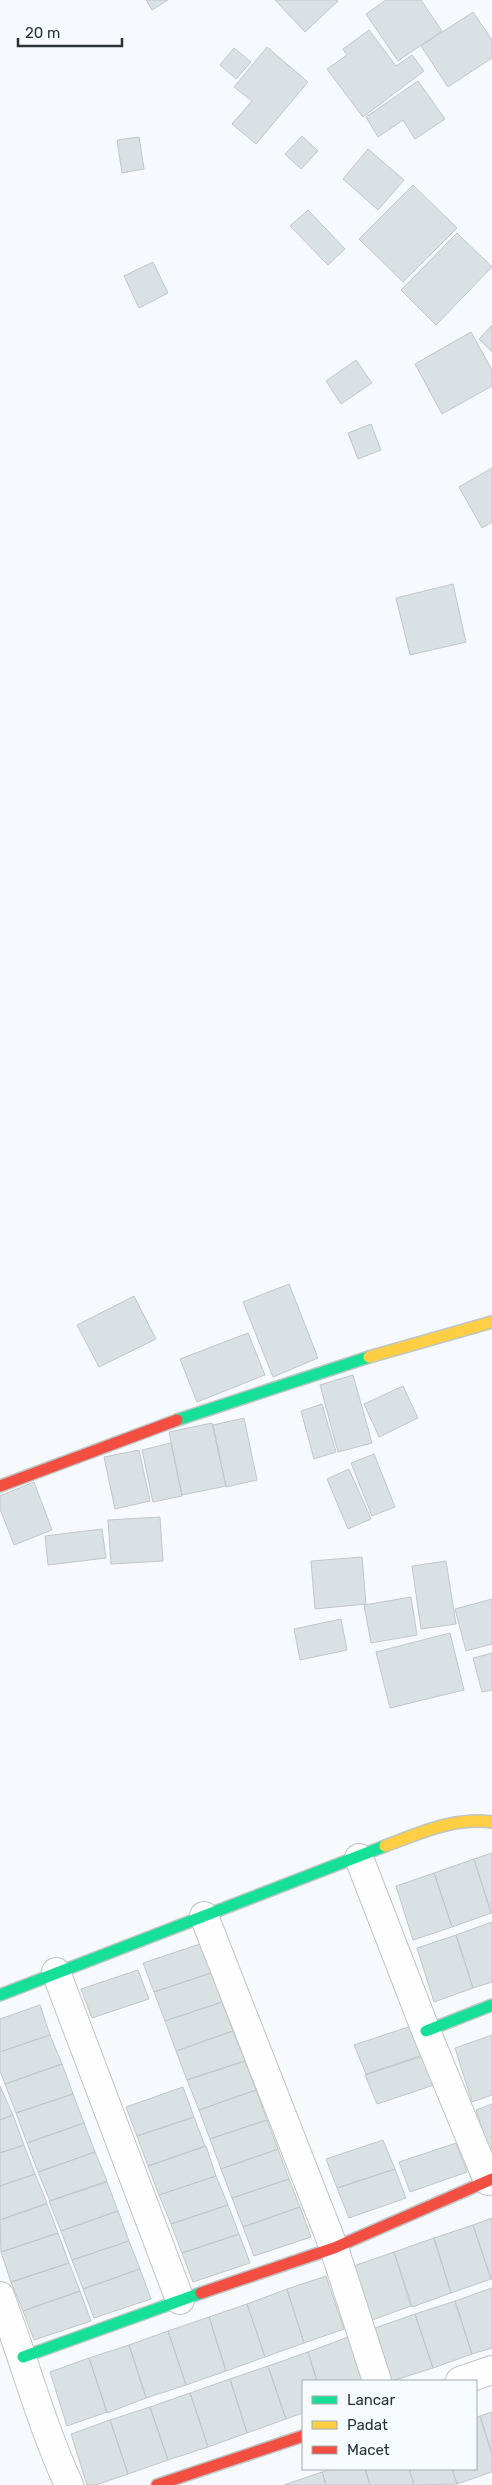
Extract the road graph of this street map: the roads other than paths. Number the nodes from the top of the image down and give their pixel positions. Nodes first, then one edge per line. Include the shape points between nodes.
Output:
1 (492, 1322) edge
2 (0, 1486) edge
3 (492, 1822) edge
4 (359, 1858) junction
5 (204, 1916) junction
6 (56, 1972) junction
7 (0, 1996) edge
8 (492, 2005) edge
9 (426, 2031) junction
10 (490, 2180) edge
11 (334, 2248) junction
12 (0, 2296) edge
13 (180, 2300) junction
14 (23, 2357) junction
15 (492, 2370) edge
16 (377, 2380) edge
17 (463, 2380) edge
18 (302, 2436) edge
19 (69, 2485) edge
20 (157, 2485) edge

1 - 2 street via 359,1359 237,1399 124,1437
3 - 4 street via 477,1820 441,1824
4 - 5 street
4 - 9 street
5 - 6 street
5 - 11 street
6 - 7 street
6 - 13 street
8 - 9 street
9 - 10 street
10 - 11 street
11 - 13 street
11 - 16 street
12 - 14 street
13 - 14 street
14 - 19 street via 51,2445
15 - 17 street
18 - 20 street

